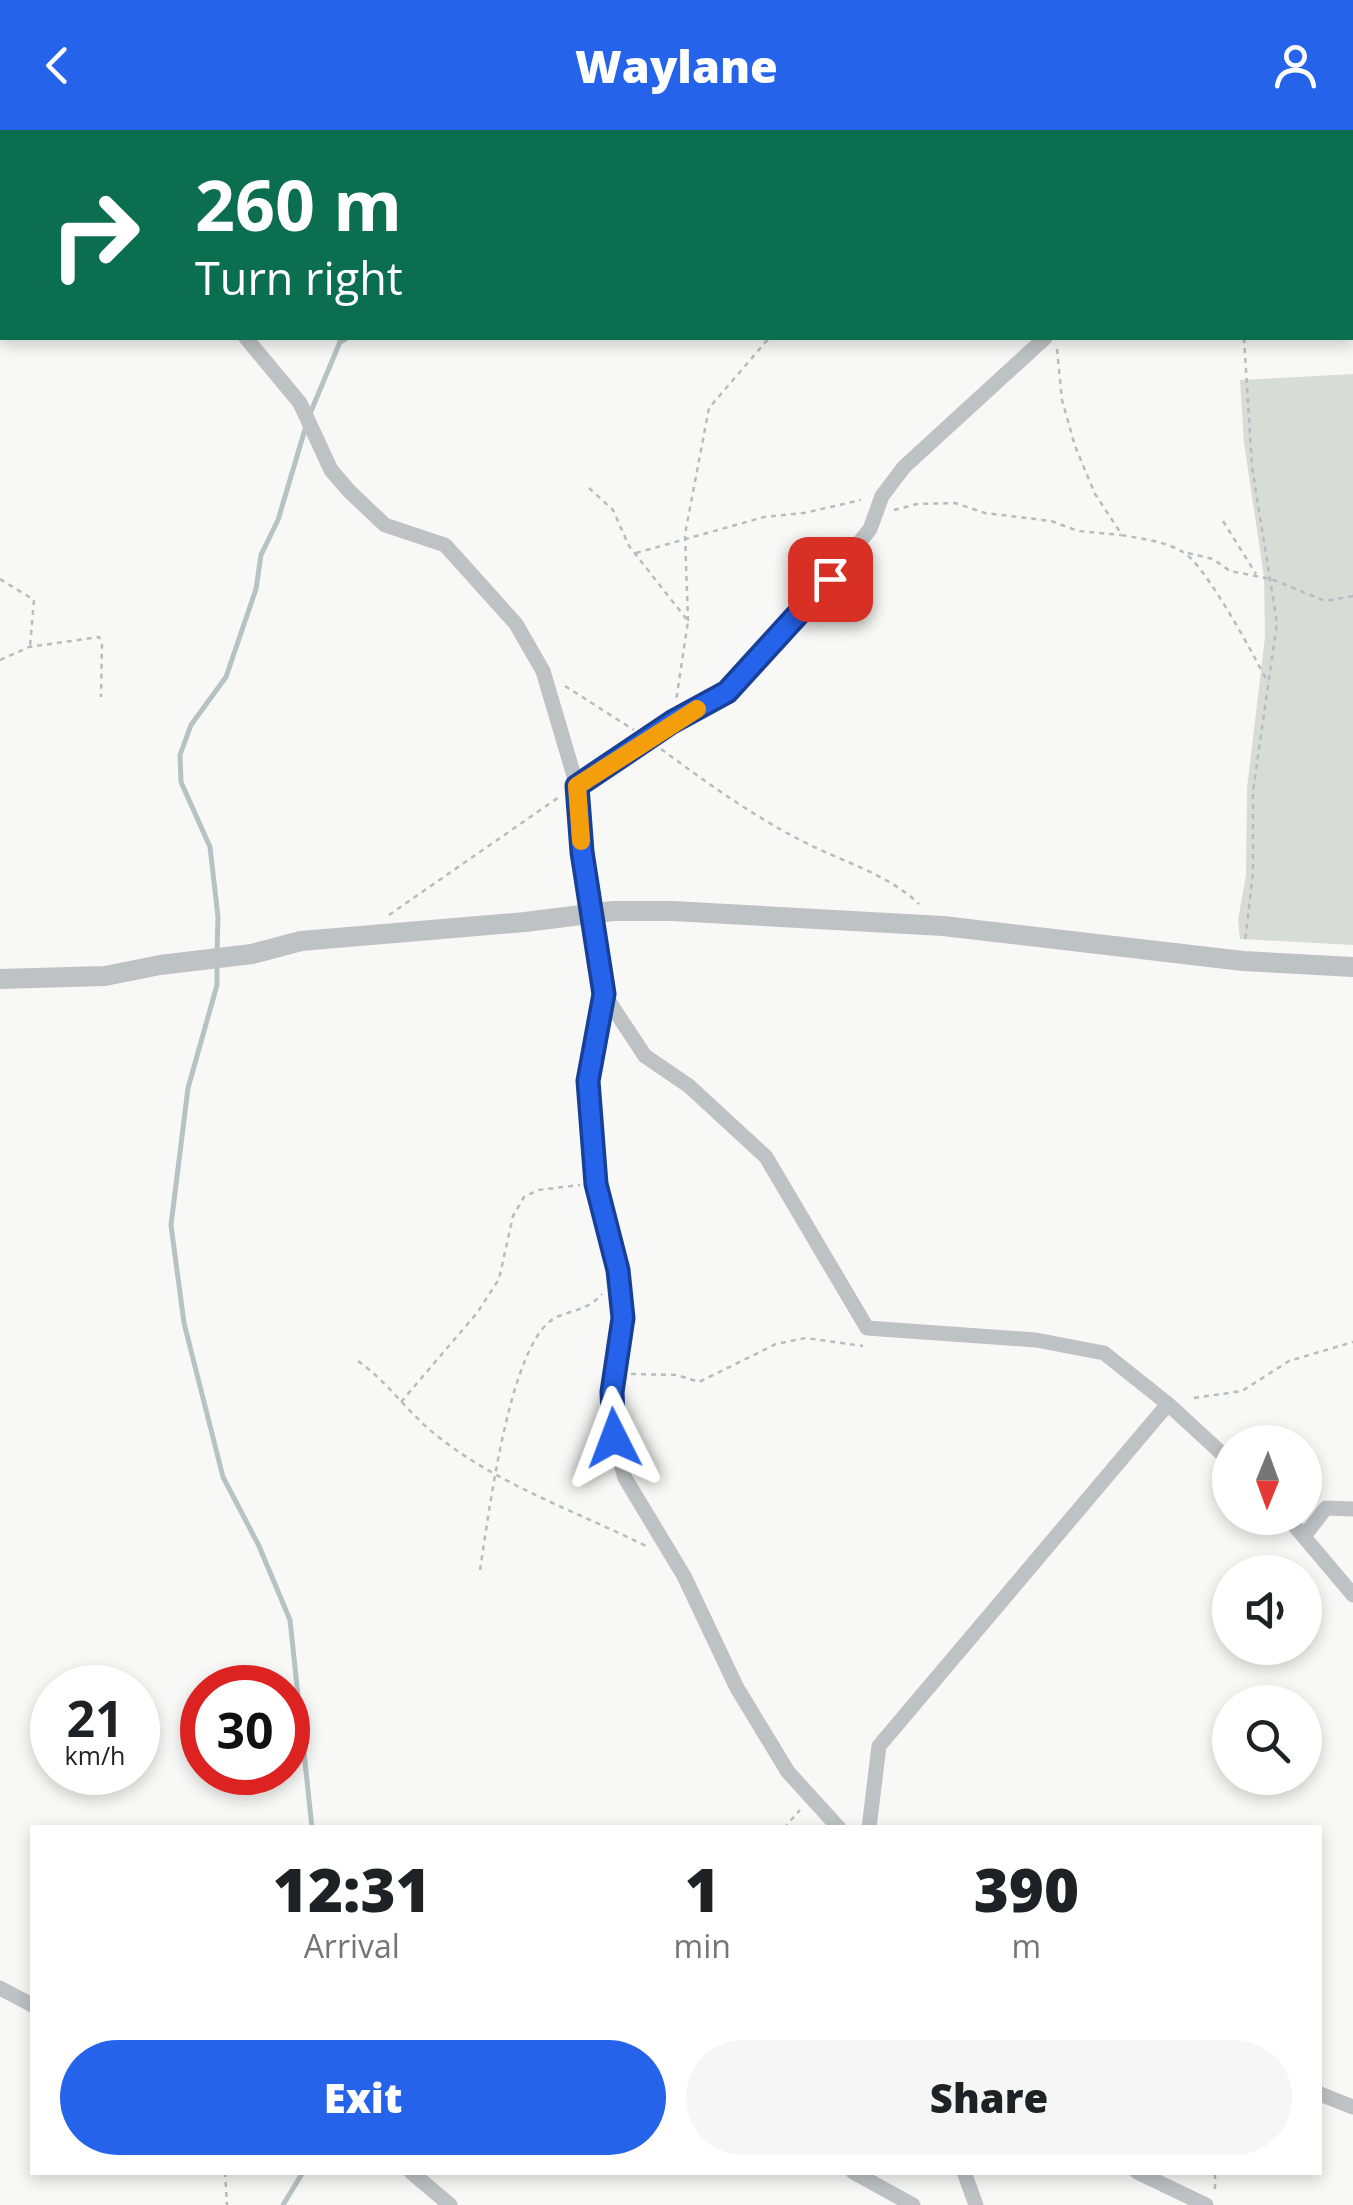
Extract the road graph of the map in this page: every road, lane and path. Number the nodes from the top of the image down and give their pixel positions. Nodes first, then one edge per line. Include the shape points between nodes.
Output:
1 (248, 340) edge
2 (768, 340) edge
3 (1043, 340) edge
4 (1054, 340) edge
5 (1244, 340) edge
6 (590, 488) dead end
7 (882, 496) junction
8 (1223, 521) dead end
9 (870, 530) junction
10 (1122, 535) junction
11 (685, 539) junction
12 (1186, 553) junction
13 (635, 554) junction
14 (1257, 576) junction
15 (0, 579) edge
16 (1271, 580) junction
17 (1353, 596) edge
18 (688, 621) junction
19 (30, 647) junction
20 (0, 660) edge
21 (543, 671) junction
22 (1268, 684) junction
23 (101, 697) dead end
24 (672, 722) junction
25 (648, 740) junction
26 (577, 786) junction
27 (592, 914) junction
28 (943, 926) junction
29 (380, 934) junction
30 (1243, 961) junction
31 (1353, 967) edge
32 (0, 979) edge
33 (604, 994) junction
34 (596, 1184) junction
35 (618, 1270) junction
36 (1353, 1342) edge
37 (863, 1346) dead end
38 (358, 1361) dead end
39 (614, 1374) junction
40 (1194, 1398) dead end
41 (400, 1402) junction
42 (1168, 1404) junction
43 (1212, 1444) edge
44 (495, 1472) junction
45 (1353, 1509) edge
46 (1322, 1513) edge
47 (1306, 1535) edge
48 (676, 1564) junction
49 (480, 1570) dead end
50 (1353, 1595) edge
51 (812, 1798) junction
52 (787, 1825) edge
53 (835, 1825) edge
54 (870, 1825) edge
55 (0, 1988) edge
56 (30, 2004) edge
57 (1322, 2095) edge
58 (1353, 2107) edge
59 (224, 2175) edge
60 (415, 2175) edge
61 (859, 2175) edge
62 (965, 2175) edge
63 (1143, 2175) edge
64 (1215, 2175) edge
65 (1215, 2189) dead end
66 (227, 2205) edge
67 (450, 2205) edge
68 (914, 2205) edge
69 (976, 2205) edge
70 (1206, 2205) edge

1 - 21 street via 300,403 331,470 349,492 385,525 445,545 516,624
2 - 11 path via 709,408
3 - 7 street via 904,467
4 - 10 path via 1076,446 1095,494
5 - 16 path via 1252,467
6 - 13 path via 612,510
7 - 9 street
7 - 11 path
8 - 14 path
9 - 10 path via 902,506 954,502 984,513
9 - 24 street via 727,692
10 - 12 path
11 - 13 path
11 - 18 path
12 - 14 path
12 - 22 path
13 - 18 path
14 - 16 path
15 - 19 path via 34,600
16 - 17 path via 1325,601
16 - 22 path via 1277,623
18 - 24 path
19 - 20 path
19 - 23 path via 99,637
21 - 25 path
21 - 26 street
22 - 30 path via 1253,791
24 - 25 street
25 - 26 street
25 - 28 path via 800,840 902,888
26 - 27 street
26 - 29 path via 409,898 388,916
27 - 28 street via 672,911
27 - 29 street
27 - 33 street
28 - 30 street
29 - 32 street via 104,976
30 - 31 street
33 - 34 street via 588,1081
33 - 42 street via 645,1056 766,1157 867,1328 1036,1340 1104,1354
34 - 35 street
34 - 41 path via 524,1197 499,1279
35 - 39 street via 623,1318
35 - 44 path via 585,1310 554,1317 530,1345
36 - 40 path via 1288,1361 1242,1390
37 - 39 path via 806,1338 776,1344 699,1382
38 - 41 path via 383,1378
39 - 48 street via 614,1438 625,1478
41 - 44 path via 438,1437
42 - 43 street
42 - 54 street via 879,1746
44 - 48 path
44 - 49 path
45 - 46 street
47 - 50 street
48 - 51 street via 737,1688 788,1772
51 - 52 path
51 - 53 street
55 - 56 street
57 - 58 street
59 - 66 path
60 - 67 street
61 - 68 street
62 - 69 street
63 - 70 street
64 - 65 path

